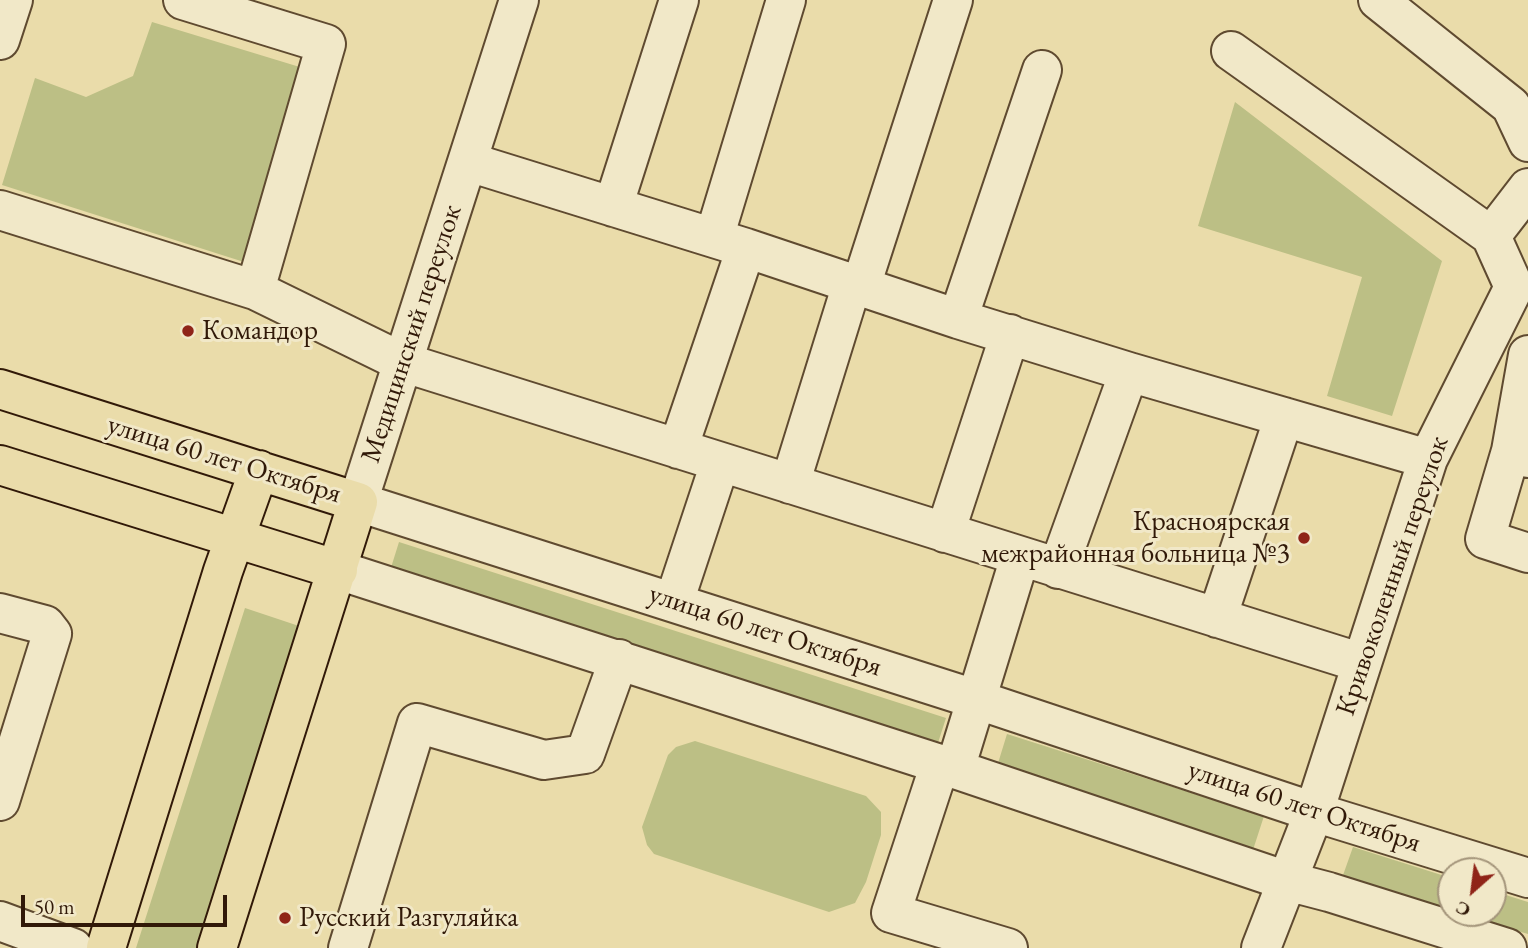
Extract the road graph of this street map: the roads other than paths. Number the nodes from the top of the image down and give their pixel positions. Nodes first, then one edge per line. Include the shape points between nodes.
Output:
1 (12, 0) edge
2 (183, 0) edge
3 (519, 0) edge
4 (679, 0) edge
5 (786, 0) edge
6 (953, 0) edge
7 (1378, 0) edge
8 (0, 40) edge
9 (1231, 51) dead end
10 (1042, 70) dead end
11 (1528, 142) edge
12 (469, 162) junction
13 (1528, 188) edge
14 (612, 207) junction
15 (0, 210) edge
16 (1491, 236) junction
17 (730, 243) junction
18 (857, 285) junction
19 (254, 290) junction
20 (1521, 295) edge
21 (958, 319) junction
22 (1010, 334) junction
23 (1528, 355) edge
24 (402, 362) junction
25 (1129, 372) junction
26 (0, 389) edge
27 (1284, 417) junction
28 (678, 449) junction
29 (1519, 454) edge
30 (1428, 459) junction
31 (720, 463) junction
32 (0, 465) edge
33 (259, 470) junction
34 (790, 484) junction
35 (358, 502) junction
36 (945, 533) junction
37 (235, 537) junction
38 (1528, 553) edge
39 (1020, 557) junction
40 (1058, 569) junction
41 (338, 570) junction
42 (674, 602) junction
43 (0, 612) edge
44 (1217, 618) junction
45 (619, 659) junction
46 (1362, 663) junction
47 (975, 699) junction
48 (947, 767) junction
49 (0, 801) edge
50 (1314, 812) junction
51 (1528, 878) edge
52 (1287, 881) junction
53 (0, 921) edge
54 (74, 948) edge
55 (106, 948) edge
56 (217, 948) edge
57 (348, 948) edge
58 (1008, 948) edge
59 (1261, 948) edge
60 (1507, 948) edge

1 - 8 street
2 - 19 street via 326,44
3 - 12 street, Медицинский переулок
4 - 14 street
5 - 17 street
6 - 18 street
7 - 11 street via 1511,106
9 - 16 street
10 - 21 street
12 - 14 street
12 - 24 street, Медицинский переулок
13 - 16 street
14 - 17 street
15 - 19 street
16 - 20 street, Кривоколенный переулок
17 - 18 street
17 - 28 street
18 - 21 street
18 - 34 street
19 - 24 street
20 - 30 street, Кривоколенный переулок
21 - 22 street
22 - 25 street
22 - 36 street
23 - 29 street
24 - 28 street
24 - 35 street, Медицинский переулок
25 - 27 street
25 - 40 street
26 - 33 main road, улица 60 лет Октября
27 - 30 street
27 - 44 street
28 - 31 street
29 - 38 street via 1485,539
30 - 46 street, Кривоколенный переулок
31 - 34 street
31 - 42 street
32 - 37 main road
33 - 35 main road, улица 60 лет Октября
33 - 37 main road
34 - 36 street
35 - 41 main road, Медицинский переулок
35 - 42 street, улица 60 лет Октября
36 - 39 street
37 - 41 main road
37 - 55 main road
39 - 40 street
39 - 47 street
40 - 44 street
41 - 45 street
41 - 56 main road, Медицинский переулок
42 - 47 street, улица 60 лет Октября
43 - 49 street via 44,625 52,634
44 - 46 street
45 - 48 street
45 - 57 street via 585,754 544,760 417,723
46 - 50 street, Кривоколенный переулок
47 - 48 street
47 - 50 street, улица 60 лет Октября
48 - 52 street
48 - 58 street via 891,913
50 - 51 street, улица 60 лет Октября
50 - 52 street, Кривоколенный переулок
52 - 59 street, Кривоколенный переулок
52 - 60 street
53 - 54 street

